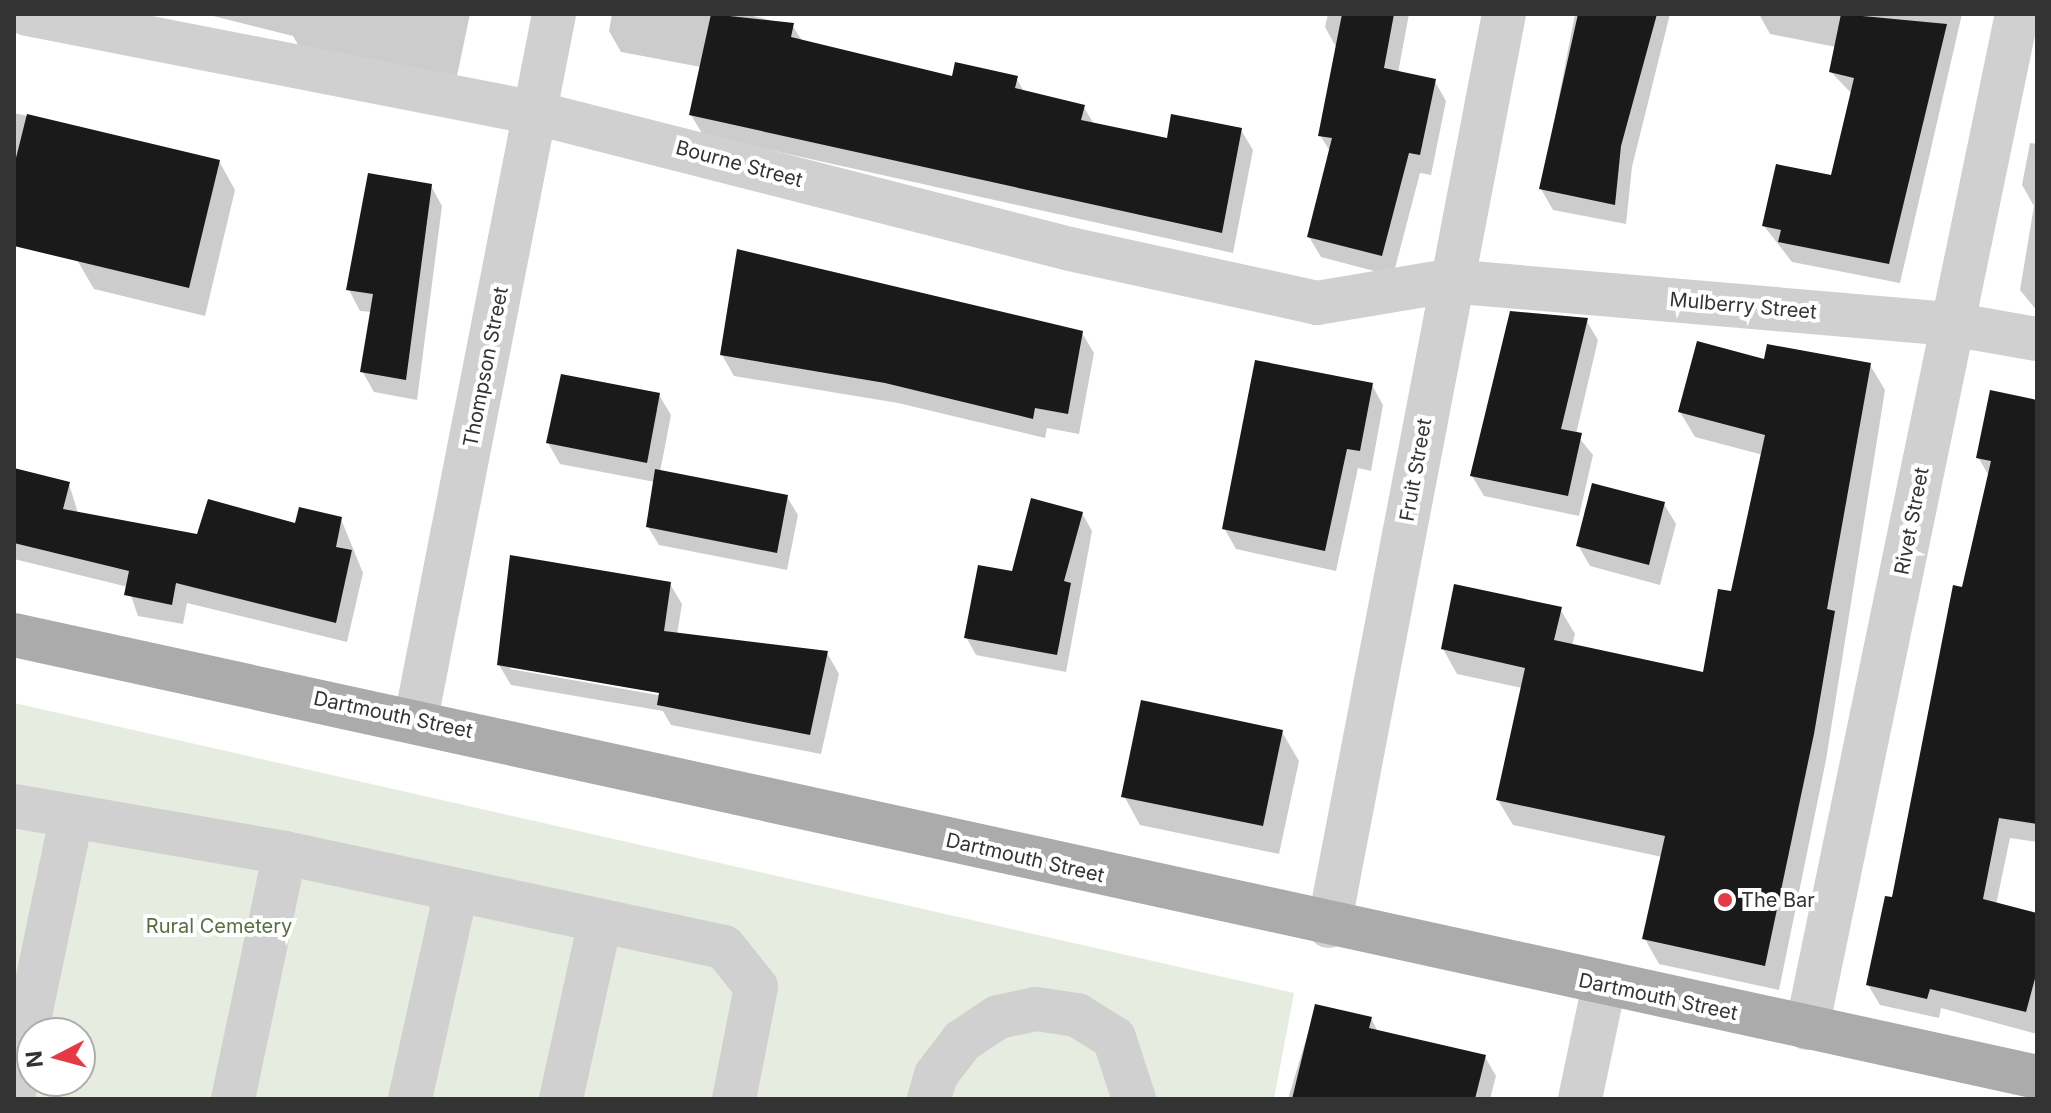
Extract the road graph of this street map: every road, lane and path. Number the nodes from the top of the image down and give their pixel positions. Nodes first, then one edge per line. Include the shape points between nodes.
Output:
1 (27, 14) edge
2 (554, 14) edge
3 (1504, 14) edge
4 (2017, 14) edge
5 (536, 113) junction
6 (1448, 281) junction
7 (1951, 324) junction
8 (2037, 339) edge
9 (14, 635) edge
10 (416, 719) junction
11 (14, 806) edge
12 (71, 820) junction
13 (285, 853) junction
14 (456, 891) junction
15 (600, 921) junction
16 (1329, 926) junction
17 (1604, 985) junction
18 (1807, 1028) junction
19 (2037, 1077) edge
20 (14, 1092) edge
21 (233, 1099) edge
22 (410, 1099) edge
23 (561, 1099) edge
24 (734, 1099) edge
25 (929, 1099) edge
26 (1134, 1099) edge
27 (1580, 1099) edge

1 - 5 street, Bourne Street
2 - 5 street, Thompson Street
3 - 6 street, Fruit Street
4 - 7 street, Rivet Street
5 - 6 street, Bourne Street via 1070,249 1317,303
5 - 10 street, Thompson Street
6 - 7 street, Mulberry Street
6 - 16 street, Fruit Street via 1386,652
7 - 8 street, Mulberry Street
7 - 18 street, Rivet Street
9 - 10 main road, Dartmouth Street
10 - 16 main road, Dartmouth Street
11 - 12 street
12 - 13 street
12 - 20 street
13 - 14 street
13 - 21 street
14 - 15 street
14 - 22 street
15 - 23 street
15 - 24 street via 724,947 756,987
16 - 17 main road, Dartmouth Street
17 - 18 main road, Dartmouth Street
17 - 27 street
18 - 19 main road, Dartmouth Street
25 - 26 street via 936,1075 962,1041 998,1017 1036,1009 1077,1015 1114,1038

